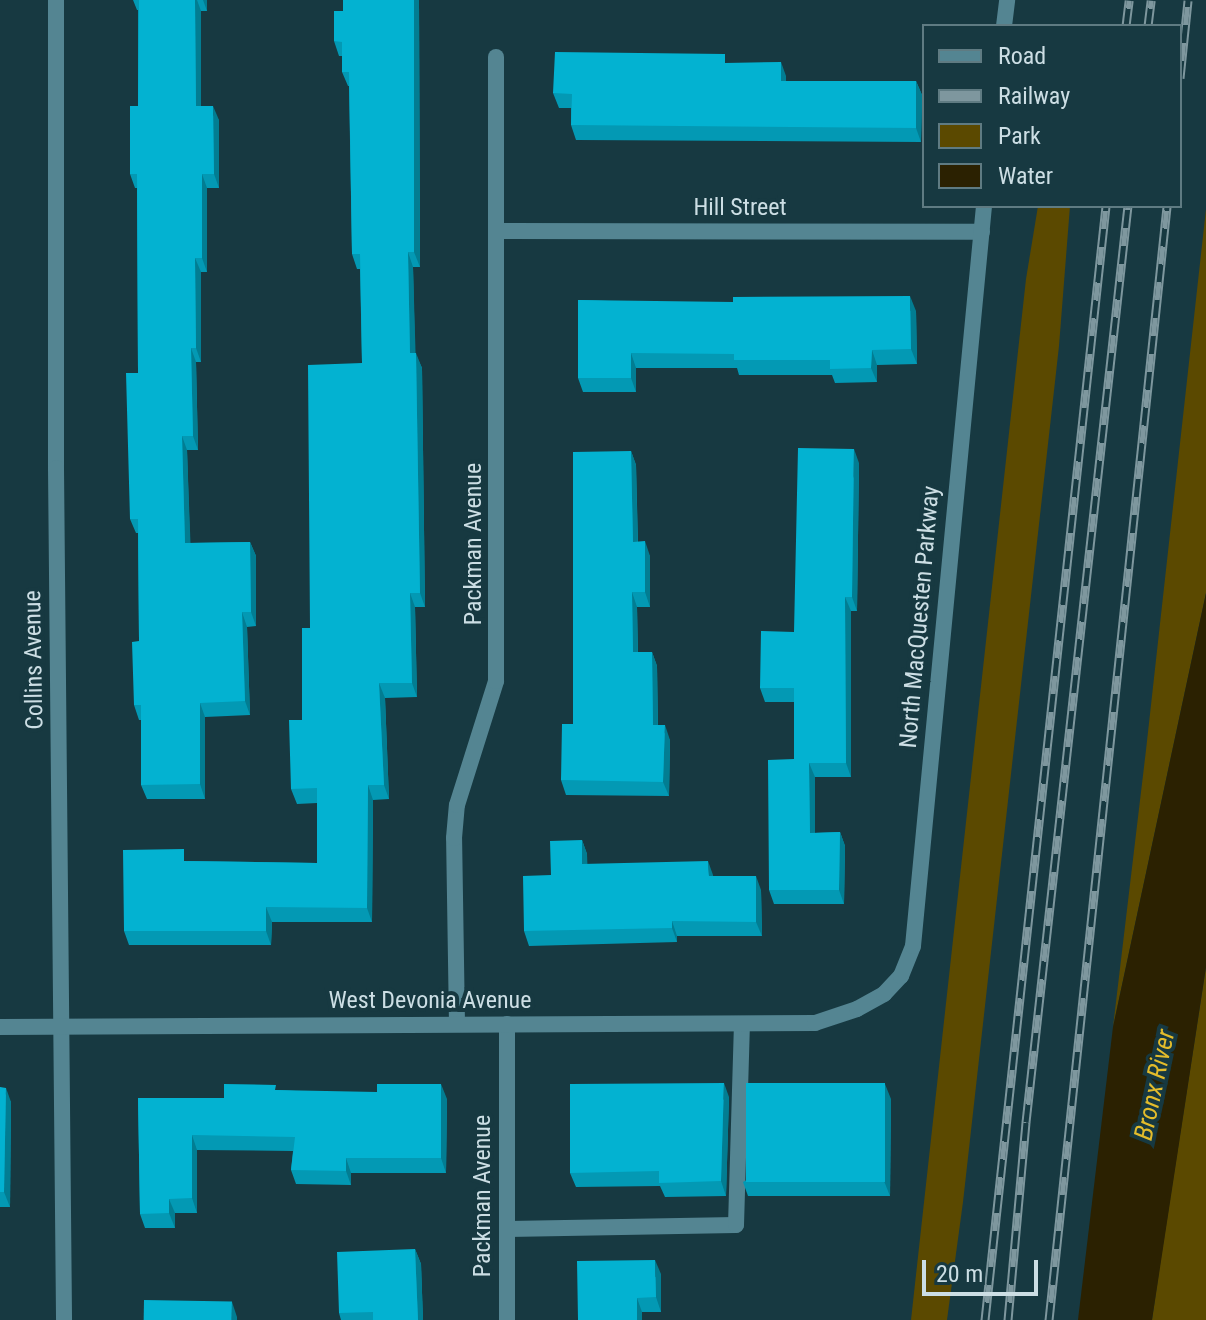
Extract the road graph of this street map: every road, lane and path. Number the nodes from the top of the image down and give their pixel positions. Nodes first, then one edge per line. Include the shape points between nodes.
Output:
1 (56, 0) edge
2 (1007, 0) edge
3 (1004, 24) edge
4 (496, 57) dead end
5 (984, 208) edge
6 (499, 231) junction
7 (982, 232) junction
8 (857, 1009) joint
9 (457, 1024) junction
10 (507, 1024) junction
11 (742, 1026) junction
12 (0, 1027) edge
13 (63, 1027) junction
14 (507, 1229) junction
15 (64, 1320) edge
16 (507, 1320) edge

1 - 13 street, Collins Avenue
2 - 3 street
4 - 6 street, Packman Avenue
5 - 7 street, North MacQuesten Parkway
6 - 7 street, Hill Street
6 - 9 street, Packman Avenue via 496,681 457,805
7 - 8 street, North MacQuesten Parkway via 913,946 901,976 884,994
8 - 11 street, West Devonia Avenue via 815,1023
9 - 10 street, West Devonia Avenue
9 - 13 street, West Devonia Avenue
10 - 11 street, West Devonia Avenue
10 - 14 street, Packman Avenue
11 - 14 street via 736,1225
12 - 13 street, West Devonia Avenue
13 - 15 street, Collins Avenue
14 - 16 street, Packman Avenue

